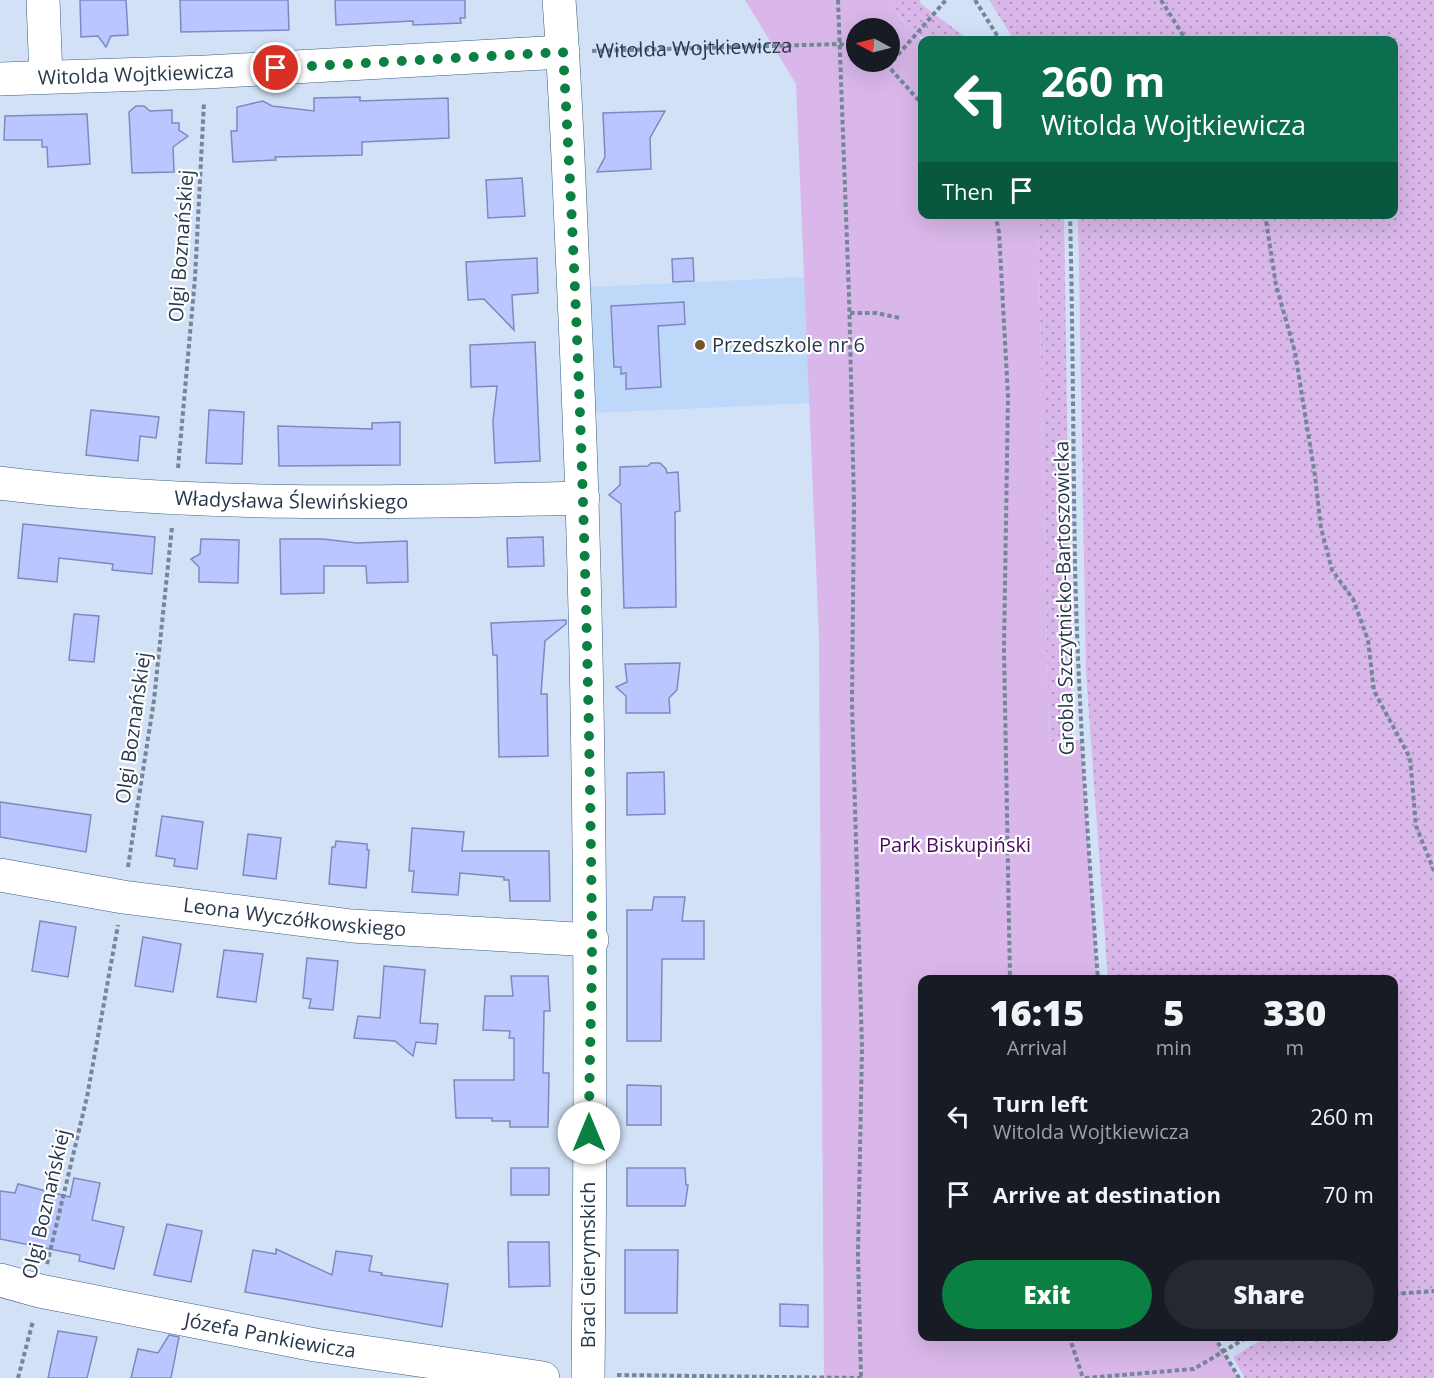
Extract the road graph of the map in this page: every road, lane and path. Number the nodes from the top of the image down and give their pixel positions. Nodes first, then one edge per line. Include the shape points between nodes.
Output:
1 (43, 0) edge
2 (559, 0) edge
3 (838, 0) edge
4 (945, 0) edge
5 (975, 0) edge
6 (1161, 0) edge
7 (998, 36) edge
8 (1184, 36) edge
9 (841, 44) junction
10 (846, 46) edge
11 (563, 52) junction
12 (900, 52) edge
13 (206, 72) junction
14 (893, 72) edge
15 (46, 77) junction
16 (0, 79) edge
17 (918, 100) edge
18 (996, 219) edge
19 (1070, 219) edge
20 (1266, 219) edge
21 (850, 313) junction
22 (900, 318) dead end
23 (0, 483) edge
24 (175, 498) junction
25 (583, 498) junction
26 (1434, 872) edge
27 (0, 875) edge
28 (123, 897) junction
29 (592, 940) junction
30 (1010, 975) edge
31 (1098, 975) edge
32 (0, 1280) edge
33 (40, 1291) junction
34 (1434, 1291) edge
35 (1398, 1294) edge
36 (1071, 1341) edge
37 (1217, 1341) edge
38 (1241, 1341) edge
39 (1223, 1352) junction
40 (588, 1376) edge
41 (18, 1378) edge
42 (543, 1378) edge
43 (862, 1378) edge
44 (1084, 1378) edge
45 (1239, 1378) edge

1 - 15 street
2 - 11 street, Braci Gierymskich
3 - 9 path
4 - 12 path
5 - 7 path
6 - 8 path
9 - 10 path
9 - 11 path, Witolda Wojtkiewicza
9 - 21 path
11 - 13 street, Witolda Wojtkiewicza
11 - 25 street, Braci Gierymskich
13 - 15 street, Witolda Wojtkiewicza
13 - 24 path, Olgi Boznańskiej via 195,278
14 - 17 path
15 - 16 street, Witolda Wojtkiewicza
18 - 30 path via 1008,396 1004,648
19 - 31 path, Grobla Szczytnicko-Bartoszowicka via 1081,716
20 - 26 path via 1276,285 1295,352 1321,528 1332,570 1353,599 1368,640 1374,691 1410,758 1416,826
21 - 22 path
21 - 43 path via 854,503 852,703 862,1048 858,1254
23 - 24 street, Władysława Ślewińskiego
24 - 25 street, Władysława Ślewińskiego via 348,503
24 - 28 path, Olgi Boznańskiej via 154,700
25 - 29 street, Braci Gierymskich
27 - 28 street, Leona Wyczółkowskiego
28 - 29 street, Leona Wyczółkowskiego via 352,926
28 - 33 path, Olgi Boznańskiej via 87,1097
29 - 40 street, Braci Gierymskich
32 - 33 street, Józefa Pankiewicza
33 - 41 path, Olgi Boznańskiej
33 - 42 street, Józefa Pankiewicza via 315,1345
34 - 35 path
36 - 44 path
37 - 39 path
38 - 39 path
39 - 44 path via 1194,1369
39 - 45 path
40 - 43 path

